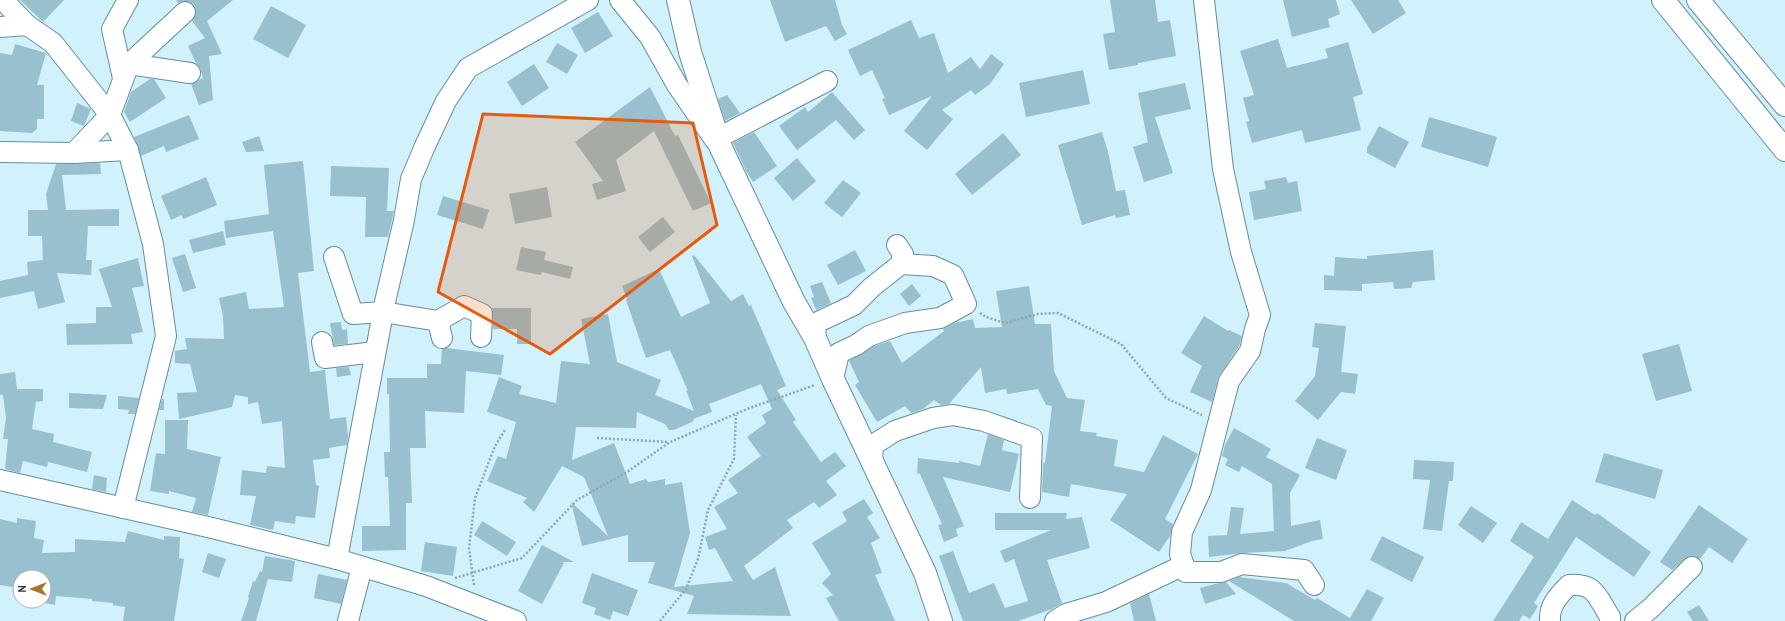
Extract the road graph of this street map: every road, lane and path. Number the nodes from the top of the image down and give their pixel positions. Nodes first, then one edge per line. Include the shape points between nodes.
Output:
1 (3, 0) edge
2 (588, 0) edge
3 (620, 0) edge
4 (678, 0) edge
5 (1204, 0) edge
6 (1663, 0) edge
7 (1698, 0) edge
8 (126, 2) edge
9 (185, 12) dead end
10 (27, 25) junction
11 (0, 27) edge
12 (126, 71) junction
13 (190, 73) dead end
14 (827, 81) dead end
15 (1785, 105) edge
16 (110, 115) junction
17 (719, 143) junction
18 (128, 150) junction
19 (1785, 150) edge
20 (0, 152) edge
21 (74, 153) junction
22 (334, 257) dead end
23 (966, 304) junction
24 (383, 312) junction
25 (481, 337) dead end
26 (815, 338) junction
27 (322, 342) dead end
28 (375, 352) junction
29 (833, 379) junction
30 (736, 415) junction
31 (1219, 421) junction
32 (505, 430) dead end
33 (598, 438) dead end
34 (670, 442) junction
35 (872, 461) junction
36 (0, 480) edge
37 (1030, 498) dead end
38 (123, 508) junction
39 (338, 559) junction
40 (1184, 565) junction
41 (362, 567) junction
42 (1692, 567) dead end
43 (472, 573) junction
44 (1314, 585) dead end
45 (426, 586) junction
46 (473, 613) edge
47 (348, 621) edge
48 (516, 621) edge
49 (660, 621) edge
50 (940, 621) edge
51 (1055, 621) edge
52 (1550, 621) edge
53 (1610, 621) edge
54 (1635, 621) edge

1 - 10 street
2 - 24 street via 468,68 446,101 411,179
3 - 17 street via 650,37 677,85
4 - 17 main road via 690,52
5 - 31 street via 1223,169 1241,252 1260,315 1250,351 1229,381
6 - 19 main road
7 - 15 main road
8 - 12 street via 112,29
9 - 12 street
10 - 11 street
10 - 16 street via 53,42
12 - 13 street
12 - 16 street
14 - 17 street
16 - 18 street
16 - 21 street
17 - 26 main road via 794,302
18 - 21 street
18 - 38 street via 153,244 166,336
20 - 21 street
22 - 24 street via 353,314
23 - 26 street via 953,275 899,255 854,305 816,323
23 - 29 street via 940,318 905,323 869,336 838,353
23 - 31 path via 986,317 1005,323 1038,314 1058,313 1121,344 1166,398
24 - 25 street via 440,330 464,306 482,314
24 - 28 street
26 - 29 main road
27 - 28 street via 325,358
28 - 39 street
29 - 30 path
29 - 35 main road
30 - 34 path
30 - 49 path via 734,459 708,510 698,559 686,589
31 - 40 street via 1201,490 1182,532 1180,554
32 - 43 path via 495,446 475,498 469,548
33 - 34 path
34 - 43 path via 627,472 577,500 522,558
35 - 37 street via 873,445 895,430 933,418 953,415 984,421 1032,438
35 - 50 main road via 925,573
36 - 38 street
38 - 39 street
39 - 41 street
40 - 44 street via 1186,572 1221,572 1242,564 1304,570
40 - 51 street via 1106,602 1066,614
41 - 45 street
41 - 47 street
42 - 54 street
43 - 45 path
43 - 46 path
45 - 46 street
46 - 48 street
52 - 53 street via 1555,599 1569,585 1581,584 1592,589

